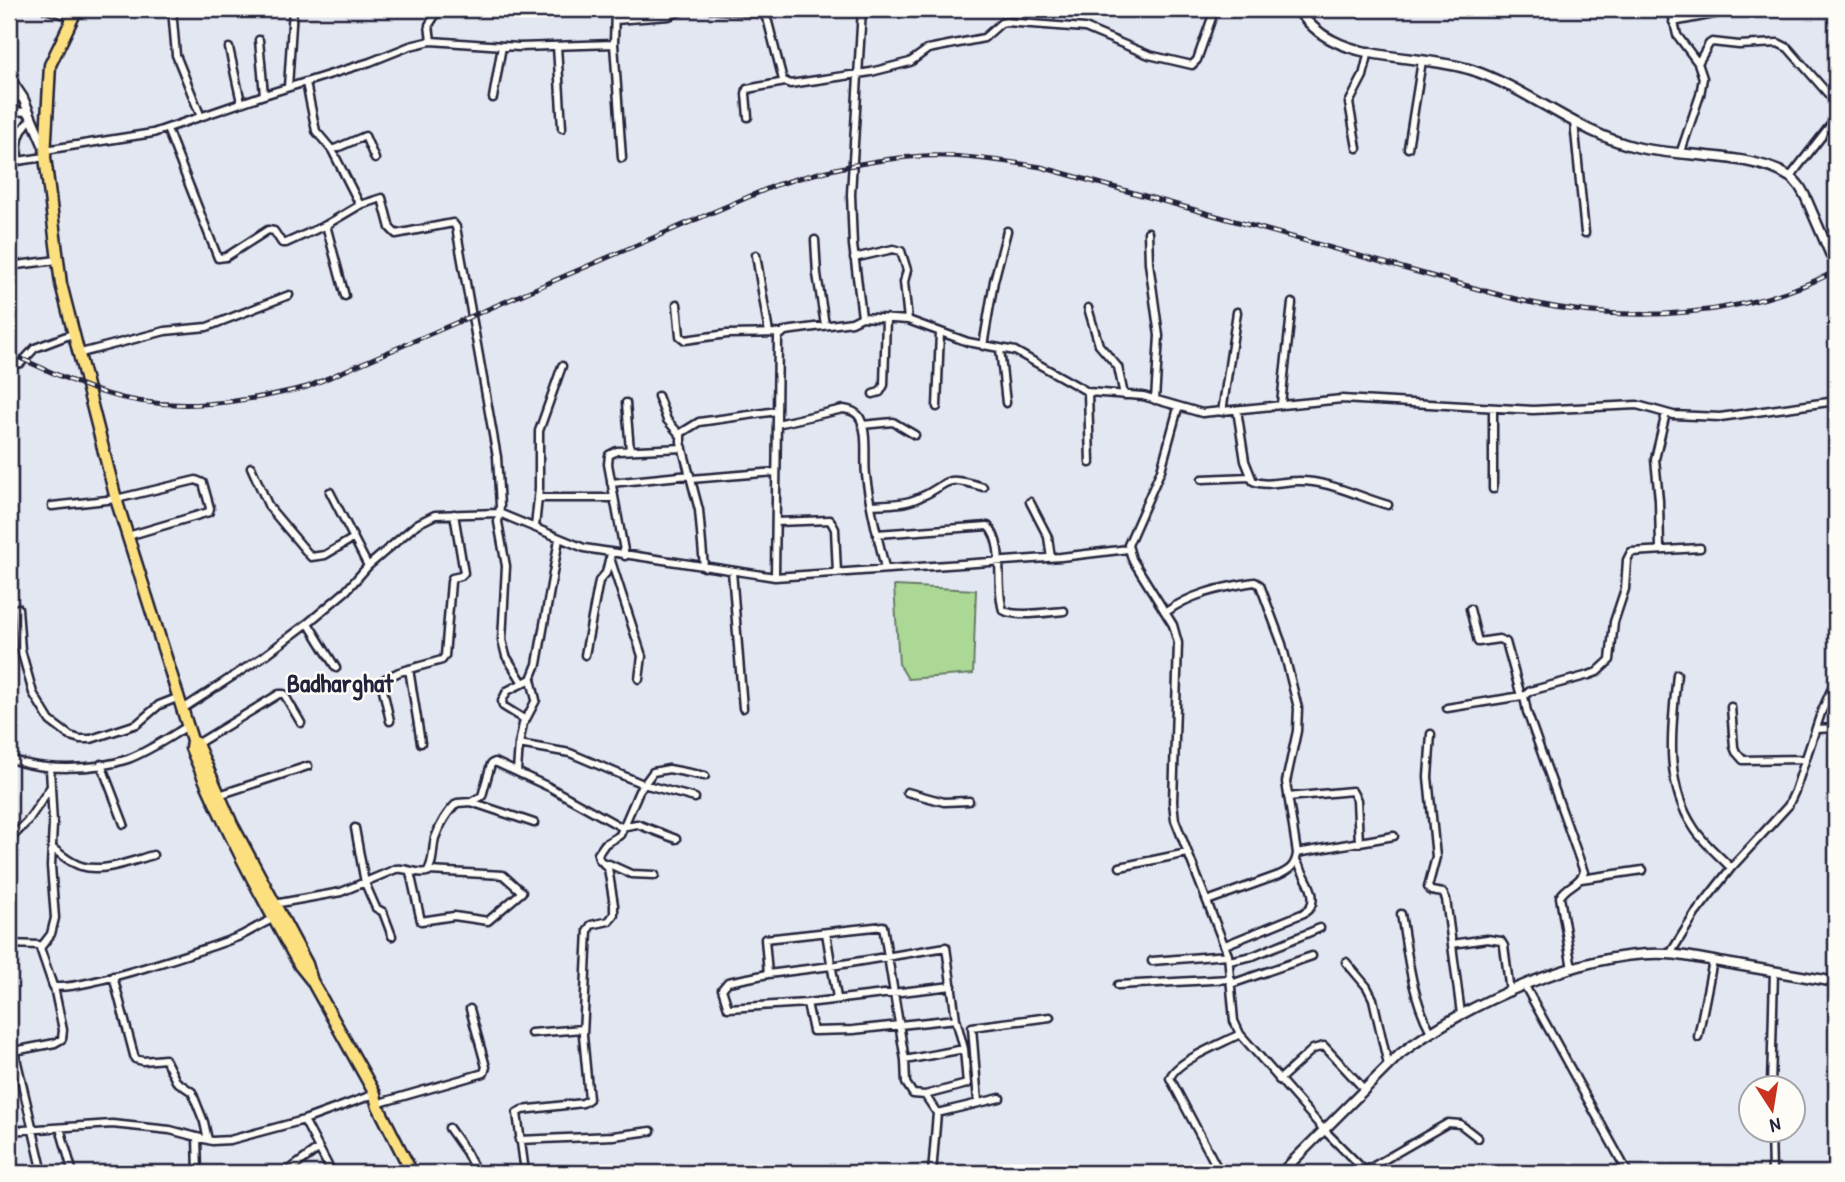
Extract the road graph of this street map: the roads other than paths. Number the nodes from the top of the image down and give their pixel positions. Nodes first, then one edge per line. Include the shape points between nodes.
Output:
1 (47, 9) edge
2 (172, 9) edge
3 (293, 9) edge
4 (439, 9) edge
5 (615, 9) edge
6 (685, 9) edge
7 (710, 9) edge
8 (862, 9) edge
9 (1215, 9) edge
10 (1296, 9) edge
11 (1671, 9) edge
12 (1740, 9) edge
13 (763, 11) edge
14 (75, 13) edge
15 (615, 20) junction
16 (1674, 22) junction
17 (258, 40) dead end
18 (431, 41) junction
19 (614, 44) junction
20 (502, 46) junction
21 (557, 46) junction
22 (229, 48) dead end
23 (1368, 51) junction
24 (1422, 61) junction
25 (1698, 63) junction
26 (857, 74) junction
27 (9, 77) edge
28 (785, 82) junction
29 (306, 83) junction
30 (288, 87) junction
31 (264, 94) junction
32 (1833, 94) edge
33 (9, 97) edge
34 (23, 98) junction
35 (493, 98) dead end
36 (241, 102) junction
37 (1836, 103) edge
38 (9, 111) edge
39 (30, 115) junction
40 (201, 117) junction
41 (748, 117) dead end
42 (1836, 118) edge
43 (1574, 122) junction
44 (9, 128) edge
45 (562, 128) dead end
46 (20, 129) junction
47 (167, 129) junction
48 (13, 142) edge
49 (1357, 148) dead end
50 (1408, 148) dead end
51 (332, 150) junction
52 (45, 153) junction
53 (1680, 154) junction
54 (622, 158) dead end
55 (375, 159) dead end
56 (9, 160) edge
57 (18, 161) junction
58 (1790, 177) junction
59 (360, 205) junction
60 (326, 225) junction
61 (1007, 231) dead end
62 (1147, 232) dead end
63 (1585, 233) dead end
64 (816, 240) dead end
65 (756, 255) dead end
66 (854, 258) junction
67 (57, 260) junction
68 (9, 266) edge
69 (1836, 267) edge
70 (289, 295) dead end
71 (345, 296) dead end
72 (1292, 303) dead end
73 (677, 304) dead end
74 (1088, 308) dead end
75 (1237, 312) dead end
76 (862, 317) junction
77 (886, 318) junction
78 (908, 320) junction
79 (825, 325) junction
80 (940, 332) junction
81 (769, 333) junction
82 (780, 333) junction
83 (72, 334) junction
84 (983, 346) junction
85 (1000, 349) junction
86 (77, 354) junction
87 (9, 365) edge
88 (562, 366) dead end
89 (1088, 392) junction
90 (873, 394) dead end
91 (1124, 395) junction
92 (658, 396) dead end
93 (1155, 400) junction
94 (1836, 401) edge
95 (626, 403) dead end
96 (1006, 403) dead end
97 (1281, 404) junction
98 (937, 407) dead end
99 (1178, 408) junction
100 (1493, 408) junction
101 (1237, 410) junction
102 (777, 411) junction
103 (1222, 412) junction
104 (1670, 414) junction
105 (777, 424) junction
106 (862, 425) junction
107 (915, 435) dead end
108 (681, 436) junction
109 (683, 448) junction
110 (630, 450) junction
111 (1090, 463) dead end
112 (251, 467) dead end
113 (776, 472) junction
114 (691, 477) junction
115 (1250, 477) junction
116 (1202, 479) dead end
117 (611, 483) junction
118 (983, 487) dead end
119 (1493, 489) dead end
120 (330, 492) dead end
121 (538, 498) junction
122 (614, 498) junction
123 (116, 499) junction
124 (1030, 502) dead end
125 (871, 505) junction
126 (1388, 505) dead end
127 (52, 506) dead end
128 (499, 513) junction
129 (454, 514) junction
130 (776, 522) junction
131 (535, 527) junction
132 (877, 534) junction
133 (128, 536) junction
134 (352, 538) junction
135 (558, 539) junction
136 (1128, 548) junction
137 (1700, 548) dead end
138 (1660, 549) junction
139 (625, 555) junction
140 (610, 556) junction
141 (1051, 558) junction
142 (999, 561) junction
143 (368, 566) junction
144 (704, 567) junction
145 (885, 568) junction
146 (732, 571) junction
147 (837, 573) junction
148 (775, 577) junction
149 (18, 608) dead end
150 (1470, 609) dead end
151 (1064, 611) dead end
152 (1166, 612) junction
153 (308, 624) junction
154 (585, 655) dead end
155 (336, 668) dead end
156 (409, 669) junction
157 (1677, 674) dead end
158 (531, 679) junction
159 (639, 679) dead end
160 (1836, 679) edge
161 (523, 683) junction
162 (1522, 696) junction
163 (177, 698) junction
164 (1731, 707) dead end
165 (743, 708) dead end
166 (1447, 708) dead end
167 (181, 710) junction
168 (390, 721) dead end
169 (525, 721) junction
170 (301, 723) dead end
171 (186, 727) junction
172 (1836, 728) edge
173 (1816, 729) junction
174 (1431, 734) dead end
175 (195, 742) junction
176 (421, 743) dead end
177 (519, 744) junction
178 (9, 758) edge
179 (1806, 759) junction
180 (101, 764) junction
181 (308, 766) dead end
182 (50, 768) junction
183 (517, 771) junction
184 (705, 776) dead end
185 (643, 784) junction
186 (51, 786) junction
187 (907, 792) dead end
188 (219, 796) junction
189 (1288, 797) junction
190 (695, 798) dead end
191 (969, 801) dead end
192 (471, 802) junction
193 (534, 822) dead end
194 (124, 824) dead end
195 (355, 828) dead end
196 (622, 828) junction
197 (1394, 836) dead end
198 (676, 839) dead end
199 (9, 840) edge
200 (1359, 843) junction
201 (52, 848) junction
202 (1187, 853) junction
203 (153, 855) dead end
204 (1297, 856) junction
205 (604, 864) junction
206 (1121, 867) dead end
207 (1731, 868) junction
208 (1643, 870) dead end
209 (429, 871) junction
210 (410, 872) junction
211 (655, 875) dead end
212 (1581, 879) junction
213 (365, 883) junction
214 (1207, 901) junction
215 (274, 905) junction
216 (1401, 914) dead end
217 (273, 919) junction
218 (1320, 928) dead end
219 (826, 933) junction
220 (392, 936) dead end
221 (9, 944) edge
222 (1452, 944) junction
223 (1225, 946) junction
224 (41, 947) junction
225 (1670, 954) junction
226 (889, 956) junction
227 (1312, 956) dead end
228 (1229, 958) junction
229 (1152, 961) dead end
230 (1713, 961) junction
231 (1346, 962) dead end
232 (831, 966) junction
233 (1572, 969) junction
234 (1774, 971) junction
235 (768, 974) junction
236 (113, 976) junction
237 (312, 981) junction
238 (1231, 981) junction
239 (1836, 982) edge
240 (1118, 985) dead end
241 (951, 986) junction
242 (1525, 986) junction
243 (54, 987) junction
244 (894, 992) junction
245 (1510, 992) junction
246 (837, 998) junction
247 (807, 1003) junction
248 (470, 1009) dead end
249 (1461, 1014) junction
250 (1049, 1017) dead end
251 (956, 1018) junction
252 (899, 1023) junction
253 (9, 1028) edge
254 (583, 1029) junction
255 (1431, 1031) junction
256 (531, 1033) dead end
257 (1240, 1034) junction
258 (1698, 1037) dead end
259 (964, 1049) junction
260 (14, 1051) junction
261 (905, 1060) junction
262 (1388, 1065) junction
263 (1771, 1074) edge
264 (1279, 1080) junction
265 (1364, 1090) junction
266 (925, 1095) junction
267 (379, 1098) junction
268 (1000, 1098) dead end
269 (978, 1102) junction
270 (937, 1113) junction
271 (304, 1120) junction
272 (60, 1128) junction
273 (449, 1128) dead end
274 (32, 1129) junction
275 (1324, 1130) junction
276 (9, 1131) edge
277 (651, 1131) dead end
278 (197, 1137) junction
279 (1478, 1138) dead end
280 (208, 1140) junction
281 (519, 1140) junction
282 (1771, 1144) edge
283 (318, 1149) junction
284 (525, 1172) edge
285 (1366, 1172) edge
286 (43, 1173) edge
287 (73, 1173) edge
288 (198, 1173) edge
289 (285, 1173) edge
290 (332, 1173) edge
291 (412, 1173) edge
292 (420, 1173) edge
293 (477, 1173) edge
294 (514, 1173) edge
295 (589, 1173) edge
296 (932, 1173) edge
297 (1220, 1173) edge
298 (1281, 1173) edge
299 (1628, 1173) edge
300 (1772, 1173) edge

1 - 14 street
2 - 40 street via 177,60
3 - 30 street
4 - 18 street via 429,24
5 - 15 street
6 - 15 street via 669,16
7 - 13 street
8 - 26 street
9 - 26 street via 1192,65 1149,55 1085,28 1006,22 984,38 928,49 910,62
10 - 23 street via 1332,41
11 - 16 street
12 - 16 street
13 - 28 street
14 - 52 main road via 50,65
15 - 19 street
16 - 25 street via 1677,35
17 - 31 street
18 - 20 street
18 - 29 street
19 - 21 street
19 - 54 street
20 - 21 street
20 - 35 street
21 - 45 street
22 - 36 street
23 - 24 street
23 - 49 street via 1363,76 1349,103
24 - 43 street via 1482,74
24 - 50 street
25 - 32 street via 1712,42 1778,43
25 - 53 street via 1702,88
26 - 28 street
26 - 66 street via 851,194
27 - 34 street
28 - 41 street via 747,89
29 - 30 street
29 - 51 street via 316,131
30 - 31 street
31 - 36 street
32 - 37 street
33 - 34 street
34 - 39 street
36 - 40 street
38 - 39 street
39 - 46 street
39 - 52 street
40 - 47 street
42 - 58 street
43 - 53 street via 1620,143
43 - 63 street
44 - 46 street
46 - 48 street
47 - 52 street
47 - 60 street via 219,258 266,230 274,231 284,243
48 - 57 street
51 - 55 street via 365,136
51 - 59 street
52 - 57 street
52 - 67 main road
53 - 58 street via 1763,166
56 - 57 street
58 - 69 street via 1807,198
59 - 60 street
59 - 128 street via 382,198 396,234 456,225 497,457
60 - 71 street
61 - 84 street
62 - 93 street via 1159,337
64 - 79 street
65 - 81 street
66 - 76 street
66 - 78 street via 901,251 907,270
67 - 68 street
67 - 83 main road
70 - 86 street via 207,327 165,331
72 - 97 street
73 - 81 street via 680,336 685,340
74 - 91 street via 1099,345 1118,367
75 - 103 street
76 - 77 street
76 - 79 street
77 - 78 street
77 - 90 street via 884,385
78 - 80 street
79 - 82 street
80 - 84 street
80 - 98 street
81 - 82 street
82 - 102 street
83 - 86 main road
83 - 87 street via 34,348 21,363
84 - 85 street
85 - 89 street via 1030,358
85 - 96 street
86 - 123 main road
88 - 121 street via 539,431
89 - 91 street
89 - 111 street
91 - 93 street
92 - 108 street via 667,420
93 - 99 street
94 - 104 street via 1741,416
95 - 110 street
97 - 100 street via 1342,398
97 - 101 street
99 - 103 street
99 - 136 street via 1161,470
100 - 104 street via 1637,405
100 - 119 street
101 - 103 street
101 - 115 street
102 - 105 street
102 - 108 street via 699,422
104 - 138 street via 1655,459
105 - 106 street via 843,409 854,412
105 - 113 street
106 - 107 street via 893,422
106 - 125 street
108 - 109 street
109 - 110 street
109 - 114 street
110 - 117 street via 609,455
112 - 134 street via 269,507 311,557 325,555
113 - 114 street
113 - 130 street
114 - 117 street
114 - 144 street
115 - 116 street
115 - 126 street via 1258,484 1314,482
117 - 122 street
118 - 125 street via 950,480 912,500
120 - 134 street
121 - 122 street
121 - 131 street
122 - 139 street
123 - 127 street
123 - 133 main road
123 - 133 street via 197,480 203,483 209,512
124 - 141 street via 1048,537
125 - 132 street
128 - 129 street
128 - 131 street
128 - 161 street via 506,566 502,640
129 - 143 street via 424,520
129 - 156 street via 464,573 451,582 446,656
130 - 147 street via 830,520 835,529
130 - 148 street
131 - 135 street
132 - 142 street via 988,526
132 - 145 street
133 - 163 main road
134 - 143 street
135 - 140 street
135 - 158 street
136 - 141 street
136 - 152 street
137 - 138 street
138 - 162 street via 1634,550 1628,555 1625,589 1606,664 1590,675
139 - 140 street
139 - 144 street
140 - 154 street via 599,581
140 - 159 street via 642,656
141 - 142 street
142 - 145 street
142 - 151 street via 1003,610
143 - 153 street
144 - 146 street
145 - 147 street
146 - 148 street
146 - 165 street
147 - 148 street
149 - 163 street via 21,650 33,694 50,721 70,736 90,738 137,724 159,705
150 - 162 street via 1478,642 1506,642
152 - 189 street via 1204,593 1255,582 1260,585 1282,643 1298,708 1287,774
152 - 202 street via 1179,652 1174,812
153 - 155 street
153 - 167 street
156 - 168 street via 383,682
156 - 176 street
157 - 207 street via 1672,771 1676,792 1695,831
158 - 161 street
158 - 169 street via 536,700
160 - 173 street
161 - 169 street via 507,691 502,703
162 - 166 street
162 - 212 street via 1582,864
163 - 167 main road
164 - 179 street via 1734,747 1743,760
167 - 171 main road
169 - 177 street
170 - 175 street via 284,694 279,694
171 - 175 main road
171 - 180 street via 128,759
172 - 173 street
173 - 179 street
174 - 222 street via 1428,777 1436,857 1428,887 1445,895
175 - 188 main road
175 - 217 main road via 191,748 212,798
177 - 183 street
177 - 185 street via 570,752
178 - 182 street
179 - 207 street via 1788,806
180 - 182 street
180 - 194 street
181 - 188 street
182 - 186 street
183 - 192 street via 492,763 484,794
183 - 196 street
184 - 185 street via 660,770
185 - 190 street
185 - 196 street
186 - 199 street
186 - 201 street
187 - 191 street via 944,802
188 - 215 main road
189 - 200 street via 1352,791 1357,800
189 - 204 street
192 - 193 street
192 - 209 street via 457,803 450,810 435,838
195 - 213 street
196 - 198 street via 637,824
196 - 205 street via 619,838 598,854
197 - 200 street
200 - 204 street
201 - 203 street via 75,864 91,868
201 - 224 street via 55,918
202 - 206 street
202 - 214 street
204 - 214 street via 1288,870
204 - 223 street via 1314,900 1312,907
205 - 211 street via 631,874
205 - 254 street via 614,910 609,921 588,930
207 - 225 street
208 - 212 street
209 - 210 street
209 - 210 street via 503,876 522,892 488,921 454,916 421,921
210 - 213 street via 396,869
212 - 233 street via 1560,897
213 - 215 street
213 - 220 street
214 - 223 street
215 - 237 main road
216 - 255 street via 1416,996
217 - 236 street via 241,936
217 - 237 main road
218 - 228 street via 1253,956
219 - 226 street via 883,926
219 - 232 street
219 - 235 street via 765,939
221 - 224 street
222 - 245 street via 1501,941
222 - 249 street
223 - 228 street
224 - 243 street
225 - 230 street
225 - 233 street via 1625,955
226 - 232 street
226 - 241 street via 946,947
226 - 244 street
227 - 238 street
228 - 229 street
228 - 238 street
230 - 234 street
230 - 258 street
231 - 262 street via 1373,999
232 - 235 street
232 - 246 street
233 - 242 street
234 - 239 street
234 - 263 street
235 - 247 street via 728,982 722,989 728,1008
236 - 243 street
236 - 280 street via 135,1059 165,1059 176,1081 192,1093
237 - 267 main road
238 - 240 street
238 - 257 street via 1234,1021
241 - 244 street
241 - 251 street
242 - 245 street
242 - 299 street
243 - 260 street via 62,1039
244 - 246 street
244 - 252 street
245 - 249 street
246 - 247 street
247 - 252 street via 813,1031
248 - 267 street via 484,1073
249 - 255 street
250 - 269 street via 972,1027
251 - 252 street
251 - 259 street
252 - 261 street
253 - 260 street
254 - 256 street
254 - 281 street via 589,1099 519,1111
255 - 262 street
257 - 264 street
257 - 297 street via 1182,1064 1170,1078
259 - 261 street
259 - 266 street via 967,1084
260 - 274 street
261 - 266 street via 906,1083 914,1094
262 - 265 street
264 - 265 street via 1313,1049 1324,1046
264 - 275 street
265 - 275 street
266 - 270 street
267 - 271 street
267 - 291 main road via 377,1104
267 - 292 main road
268 - 269 street
269 - 270 street
270 - 296 street
271 - 280 street via 230,1140
271 - 283 street
272 - 274 street
272 - 278 street via 131,1125
272 - 287 street
273 - 293 street
274 - 276 street
274 - 286 street
275 - 285 street
275 - 298 street
277 - 281 street
278 - 280 street
278 - 288 street
279 - 285 street via 1460,1124 1448,1123
281 - 284 street
282 - 300 street
283 - 289 street
283 - 290 street
284 - 294 street
284 - 295 street

